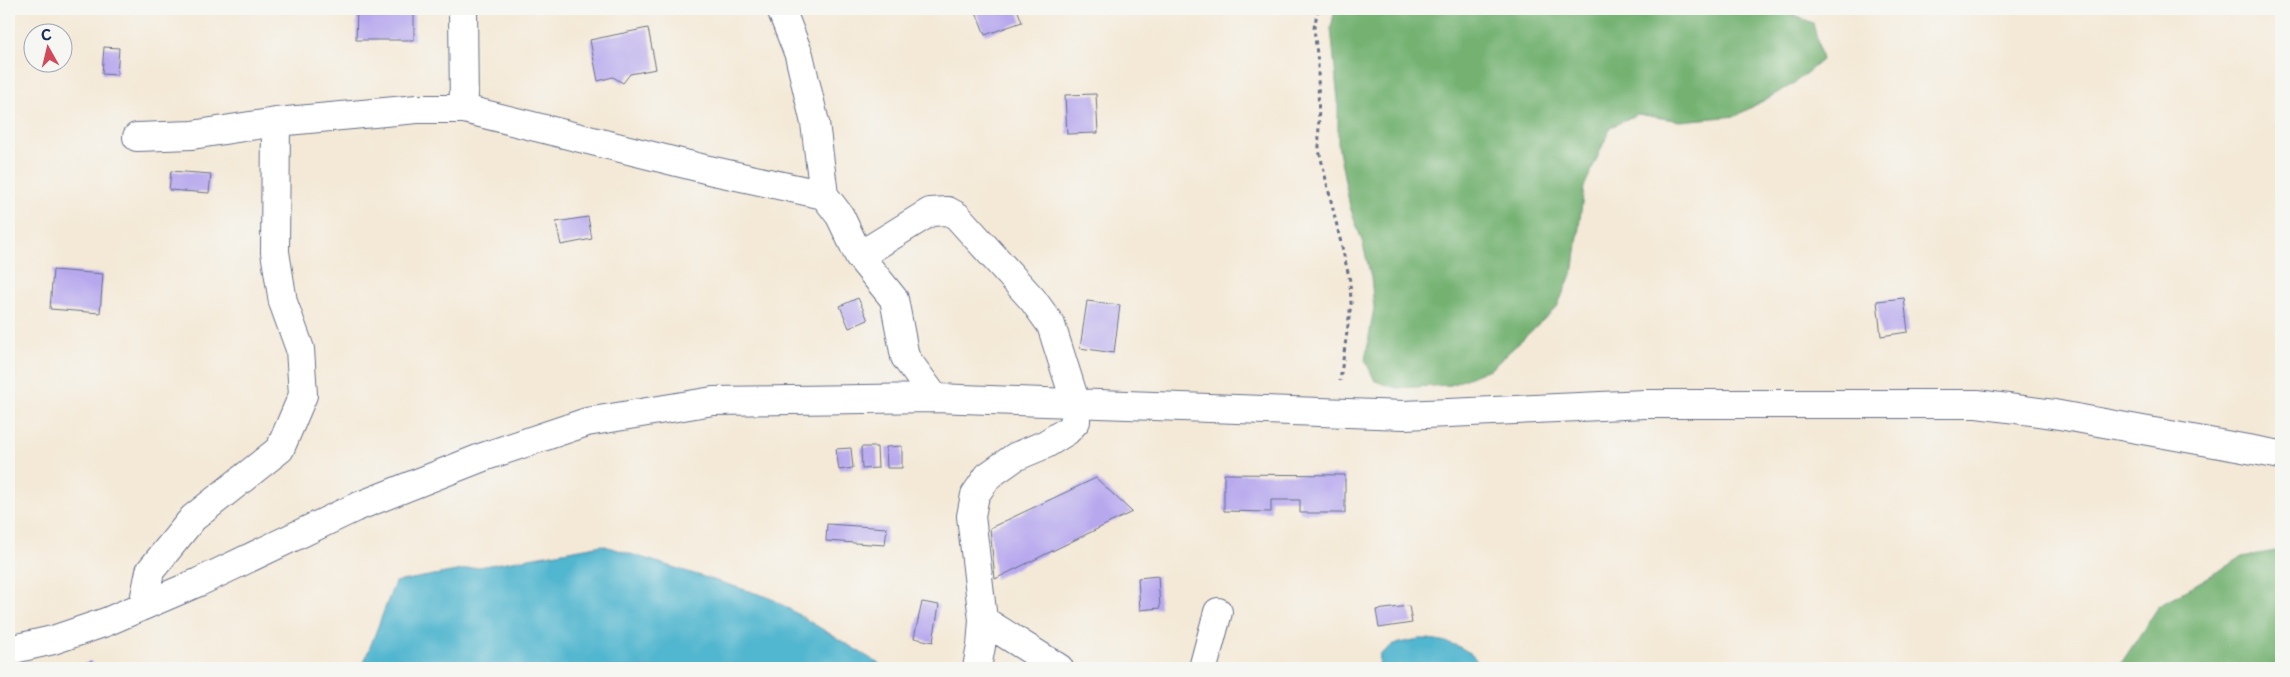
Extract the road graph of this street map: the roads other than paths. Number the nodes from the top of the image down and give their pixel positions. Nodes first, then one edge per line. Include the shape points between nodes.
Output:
1 (463, 9) edge
2 (781, 9) edge
3 (464, 109) junction
4 (276, 122) junction
5 (137, 137) dead end
6 (824, 195) junction
7 (859, 256) junction
8 (934, 398) junction
9 (1076, 404) junction
10 (2281, 455) edge
11 (143, 606) junction
12 (1218, 612) dead end
13 (983, 620) junction
14 (9, 650) edge
15 (977, 668) edge
16 (1058, 668) edge
17 (1203, 668) edge

1 - 3 street
2 - 6 street via 799,55 813,113
3 - 4 street via 417,109
3 - 6 street
4 - 5 street via 192,135
4 - 11 street via 275,252 283,302 300,350 303,395 280,449 193,518 150,571
6 - 7 street via 840,216
7 - 8 street via 894,299 905,357
7 - 9 street via 930,212 948,211 957,216 1042,311 1056,341
8 - 9 street
8 - 11 street via 713,401 587,422 354,508 276,547
9 - 10 street via 1404,415 1645,404 1977,404 2054,414
9 - 13 street via 1076,421 1066,432 1015,457 988,476 975,496 971,516
11 - 14 street via 53,640
12 - 17 street
13 - 15 street
13 - 16 street

